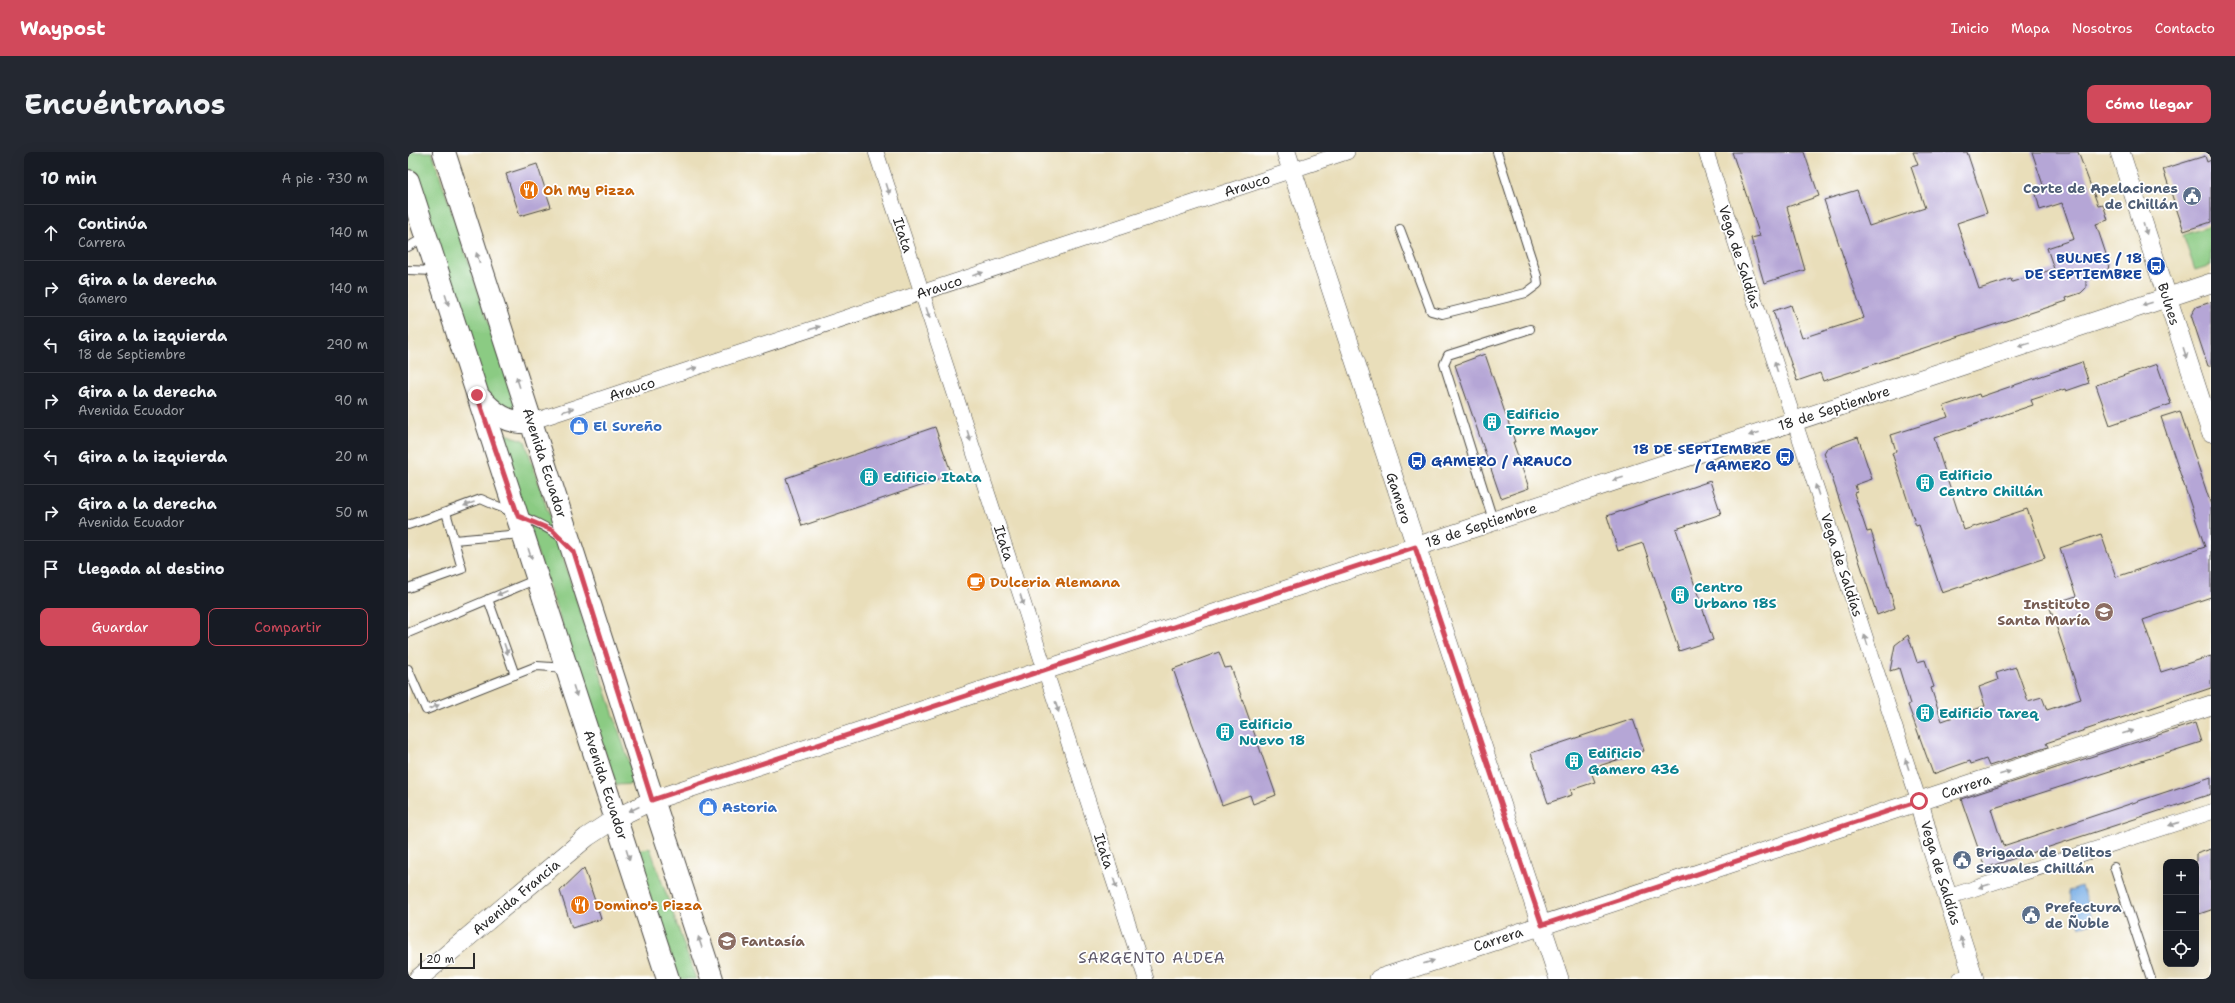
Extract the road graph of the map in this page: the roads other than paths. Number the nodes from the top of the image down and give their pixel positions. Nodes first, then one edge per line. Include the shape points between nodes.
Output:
1 (444, 152) edge
2 (876, 152) edge
3 (1286, 152) edge
4 (1347, 152) edge
5 (1497, 152) edge
6 (1706, 152) edge
7 (2120, 152) edge
8 (1292, 170) junction
9 (408, 181) edge
10 (1400, 229) dead end
11 (417, 241) edge
12 (408, 270) edge
13 (437, 271) junction
14 (2211, 283) edge
15 (922, 293) junction
16 (2167, 298) junction
17 (1530, 329) dead end
18 (477, 395) junction
19 (1794, 421) junction
20 (531, 422) junction
21 (2211, 432) edge
22 (446, 512) junction
23 (1493, 520) junction
24 (408, 525) edge
25 (520, 525) junction
26 (454, 540) junction
27 (1415, 547) junction
28 (574, 552) junction
29 (538, 578) junction
30 (408, 588) edge
31 (488, 599) junction
32 (408, 633) edge
33 (408, 669) edge
34 (567, 669) junction
35 (1045, 670) junction
36 (515, 675) junction
37 (2211, 705) edge
38 (652, 800) junction
39 (1919, 801) junction
40 (2211, 812) edge
41 (616, 818) junction
42 (2114, 867) dead end
43 (1948, 897) junction
44 (1542, 925) junction
45 (1969, 978) edge
46 (418, 979) edge
47 (668, 979) edge
48 (712, 979) edge
49 (1146, 979) edge
50 (1379, 979) edge
51 (1559, 979) edge
52 (2151, 979) edge

20 -> 1 main road, Avenida Ecuador
2 -> 15 street, Itata
3 - 8 street, Gamero
4 - 8 street, Arauco
5 - 10 lane via 1537,276 1538,284 1532,290 1442,314 1431,311
19 -> 6 street, Vega de Saldías
7 -> 16 street, Bulnes
15 -> 8 street, Arauco
8 - 27 street, Gamero
9 - 11 main road, Avenida Ecuador
11 - 13 main road, Avenida Ecuador
12 - 13 lane
13 -> 18 main road, Avenida Ecuador
14 - 16 street, 18 de Septiembre
20 -> 15 street, Arauco
15 -> 35 street, Itata
16 -> 19 street, 18 de Septiembre
16 -> 21 street, Bulnes
17 - 23 lane via 1448,355 1444,364
18 - 20 main road via 508,420 519,423
18 - 25 main road, Avenida Ecuador
19 -> 23 street, 18 de Septiembre
39 -> 19 street, Vega de Saldías
20 - 28 main road, Avenida Ecuador
22 - 24 lane
25 -> 22 lane via 482,500
22 - 26 lane
23 - 27 street, 18 de Septiembre
25 - 26 lane
25 - 28 lane via 552,530
25 -> 29 main road, Avenida Ecuador
26 - 30 lane via 462,569
27 - 35 street, 18 de Septiembre
27 - 44 street, Gamero
28 - 38 main road, Avenida Ecuador
29 -> 31 lane
29 - 34 main road, Avenida Ecuador
31 - 32 lane
31 -> 36 lane
33 -> 36 lane via 426,710
34 - 36 lane via 537,666
34 -> 41 main road, Avenida Ecuador
35 - 38 street, 18 de Septiembre
35 -> 49 street, Itata
39 -> 37 street, Carrera
38 -> 41 street, 18 de Septiembre
48 -> 38 main road, Avenida Ecuador
39 - 43 street, Vega de Saldías via 1924,825
39 - 44 street, Carrera
40 -> 43 street
41 - 46 street, Avenida Francia via 587,837
41 -> 47 main road, Avenida Ecuador
42 - 52 lane
45 -> 43 street, Vega de Saldías
50 -> 44 street, Carrera
44 - 51 street, Gamero

